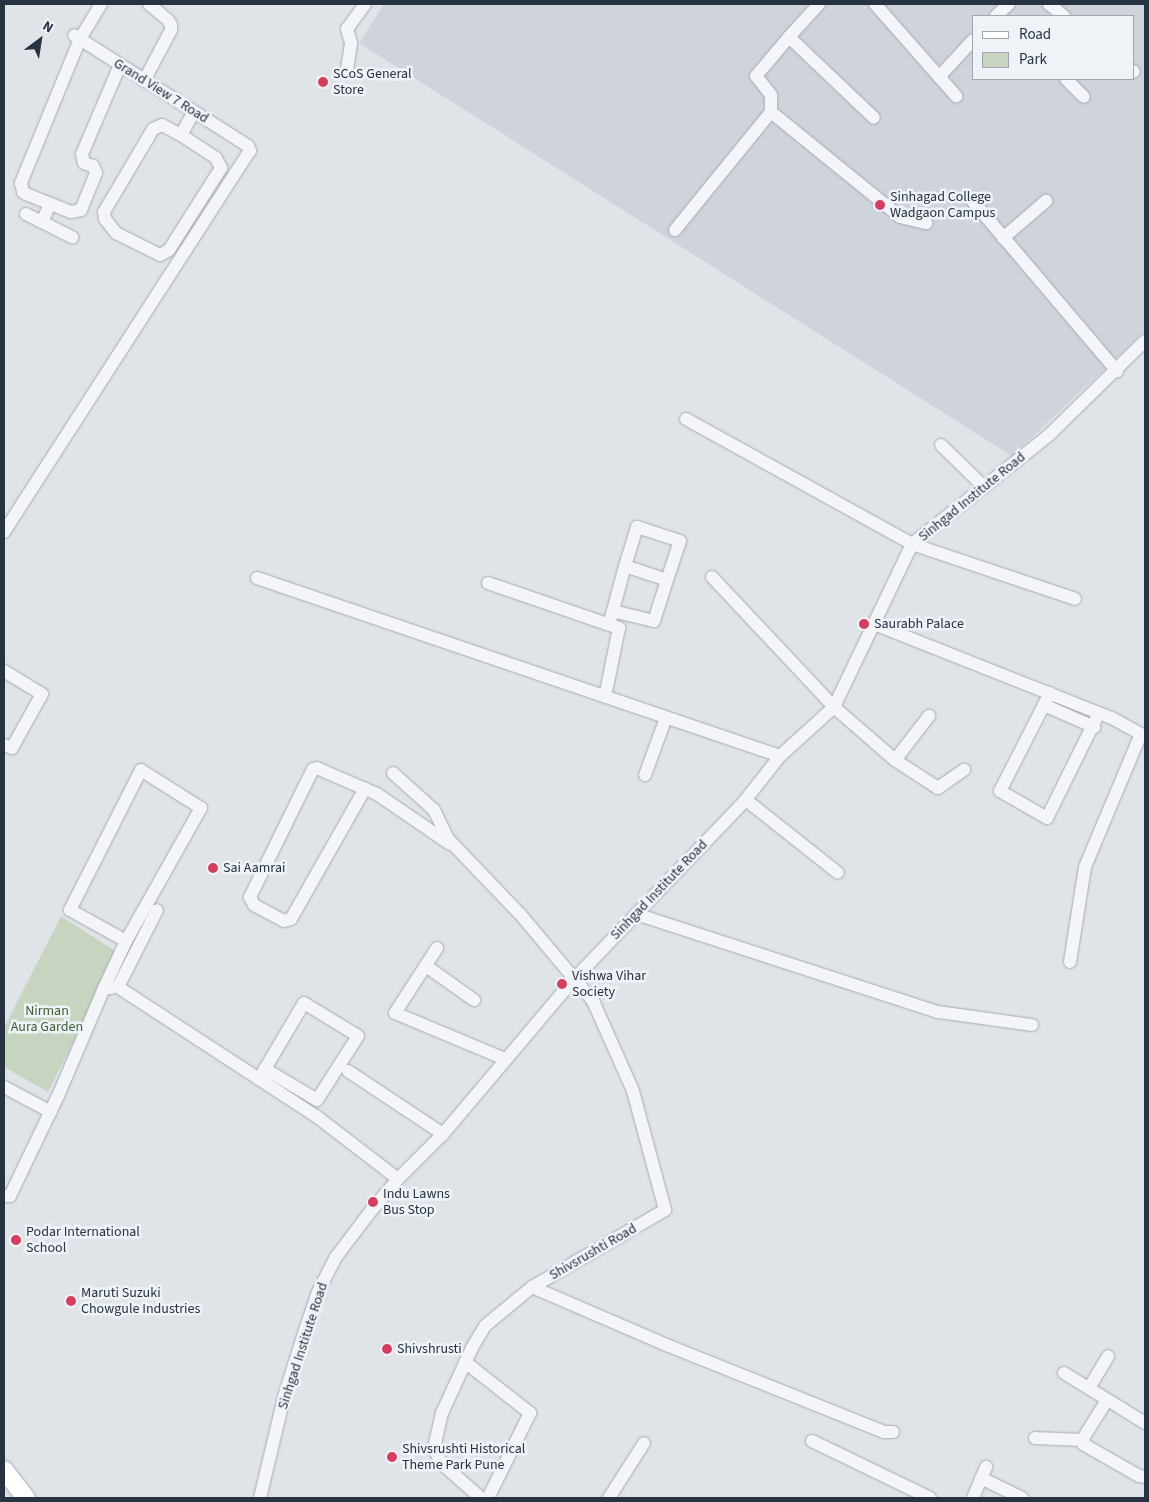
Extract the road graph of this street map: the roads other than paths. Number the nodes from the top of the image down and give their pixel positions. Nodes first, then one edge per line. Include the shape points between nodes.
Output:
1 (101, 4) edge
2 (149, 4) edge
3 (365, 4) edge
4 (875, 4) edge
5 (1009, 4) edge
6 (1049, 4) edge
7 (812, 6) edge
8 (997, 15) edge
9 (1063, 15) edge
10 (77, 37) junction
11 (789, 37) junction
12 (972, 41) edge
13 (120, 65) junction
14 (347, 69) dead end
15 (939, 77) junction
16 (1067, 80) edge
17 (144, 81) junction
18 (956, 96) dead end
19 (1084, 97) dead end
20 (194, 112) junction
21 (771, 112) junction
22 (874, 118) dead end
23 (181, 135) junction
24 (971, 199) dead end
25 (1046, 201) dead end
26 (50, 204) junction
27 (26, 214) dead end
28 (42, 222) junction
29 (926, 223) dead end
30 (675, 230) dead end
31 (72, 237) dead end
32 (1003, 238) junction
33 (1145, 341) edge
34 (1117, 371) junction
35 (686, 419) dead end
36 (941, 445) dead end
37 (984, 487) junction
38 (4, 532) edge
39 (912, 544) junction
40 (625, 566) junction
41 (712, 577) dead end
42 (257, 578) dead end
43 (667, 580) junction
44 (488, 583) dead end
45 (1075, 598) dead end
46 (613, 611) junction
47 (874, 624) junction
48 (609, 625) junction
49 (4, 671) edge
50 (1050, 693) junction
51 (605, 697) junction
52 (1076, 703) junction
53 (1044, 705) junction
54 (834, 707) junction
55 (1099, 713) junction
56 (930, 716) dead end
57 (1069, 716) junction
58 (666, 718) junction
59 (1094, 727) junction
60 (1143, 735) edge
61 (4, 745) edge
62 (780, 756) junction
63 (895, 760) junction
64 (964, 770) dead end
65 (393, 773) dead end
66 (645, 775) dead end
67 (366, 789) junction
68 (746, 800) junction
69 (460, 852) junction
70 (838, 873) dead end
71 (158, 910) dead end
72 (636, 914) junction
73 (126, 941) junction
74 (437, 948) dead end
75 (1070, 962) dead end
76 (426, 966) junction
77 (575, 978) junction
78 (118, 987) junction
79 (104, 988) junction
80 (474, 1000) dead end
81 (1032, 1025) dead end
82 (505, 1059) junction
83 (348, 1071) dead end
84 (262, 1074) junction
85 (4, 1087) edge
86 (51, 1112) junction
87 (443, 1134) junction
88 (398, 1179) junction
89 (4, 1196) edge
90 (532, 1287) junction
91 (1108, 1356) dead end
92 (465, 1362) junction
93 (1064, 1373) dead end
94 (1089, 1388) junction
95 (1107, 1400) junction
96 (1145, 1423) edge
97 (892, 1432) dead end
98 (1035, 1438) dead end
99 (1082, 1440) junction
100 (812, 1441) dead end
101 (644, 1443) dead end
102 (4, 1470) edge
103 (1145, 1477) edge
104 (26, 1498) edge
105 (260, 1498) edge
106 (481, 1498) edge
107 (488, 1498) edge
108 (609, 1498) edge
109 (930, 1498) edge
110 (973, 1498) edge
111 (1022, 1498) edge

1 - 10 street
2 - 17 street via 172,24
3 - 14 street via 347,28 351,43
4 - 15 street
5 - 8 street
6 - 9 street
7 - 11 street
10 - 13 street, Grand View 7 Road
10 - 26 street via 21,183 23,192
11 - 21 street via 756,76 772,95
11 - 22 street
12 - 15 street
13 - 17 street, Grand View 7 Road
13 - 26 street via 82,154 84,163 92,166 96,173 81,210 71,212
15 - 18 street
16 - 19 street
17 - 20 street, Grand View 7 Road
20 - 23 street
20 - 38 street, Grand View 7 Road via 248,146 248,153
21 - 29 street via 900,218
21 - 30 street
23 - 23 street via 162,125 153,129 104,212 105,219 116,233 160,255 169,250 221,168 216,158
24 - 32 street
25 - 32 street
26 - 28 street
27 - 28 street
28 - 31 street
32 - 34 street
33 - 34 street, Sinhgad Institute Road
34 - 37 street, Sinhgad Institute Road via 1049,435
35 - 39 street
36 - 37 street
37 - 39 street, Sinhgad Institute Road
39 - 45 street
39 - 47 street, Sinhgad Institute Road
40 - 43 street
40 - 43 street via 637,527 680,541
40 - 46 street
41 - 54 street
42 - 51 street
43 - 46 street via 654,622
44 - 48 street
46 - 48 street
47 - 50 street
47 - 54 street, Sinhgad Institute Road
48 - 51 street via 619,628
49 - 61 street via 42,694 12,748
50 - 52 street
50 - 53 street
51 - 58 street
52 - 55 street
52 - 57 street
53 - 57 street
53 - 59 street via 1000,791 1047,818
54 - 62 street, Sinhgad Institute Road
54 - 63 street
55 - 59 street
55 - 60 street
56 - 63 street
57 - 59 street
58 - 62 street
58 - 66 street
60 - 75 street via 1084,867
62 - 68 street, Sinhgad Institute Road
63 - 64 street via 938,788
65 - 69 street via 434,810 448,839
67 - 67 street via 291,919 284,921 254,905 250,897 313,769
67 - 69 street
68 - 70 street
68 - 72 street, Sinhgad Institute Road
69 - 77 street via 520,914
71 - 78 street
72 - 77 street, Sinhgad Institute Road
72 - 81 street via 938,1012
73 - 73 street via 70,910 141,770 202,808
73 - 79 street
74 - 76 street
76 - 80 street
76 - 82 street via 395,1013
77 - 82 street, Sinhgad Institute Road
77 - 90 street, Shivsrushti Road via 593,1001 633,1091 665,1210
78 - 79 street
78 - 84 street
79 - 86 street
82 - 87 street, Sinhgad Institute Road
83 - 87 street
84 - 84 street via 304,1003 358,1036 317,1100
84 - 88 street
85 - 86 street
86 - 89 street via 10,1196
87 - 88 street, Sinhgad Institute Road
88 - 105 street, Sinhgad Institute Road via 336,1256 318,1292 284,1397
90 - 92 street, Shivsrushti Road via 485,1326
90 - 97 street via 678,1350 884,1432
91 - 94 street
92 - 106 street, Shivsrushti Road via 442,1413 434,1448 440,1463
92 - 107 street via 530,1413
93 - 94 street
94 - 95 street
95 - 96 street
95 - 99 street
98 - 99 street
99 - 103 street via 1083,1444
100 - 109 street
101 - 108 street
102 - 104 street
110 - 111 street via 984,1472

